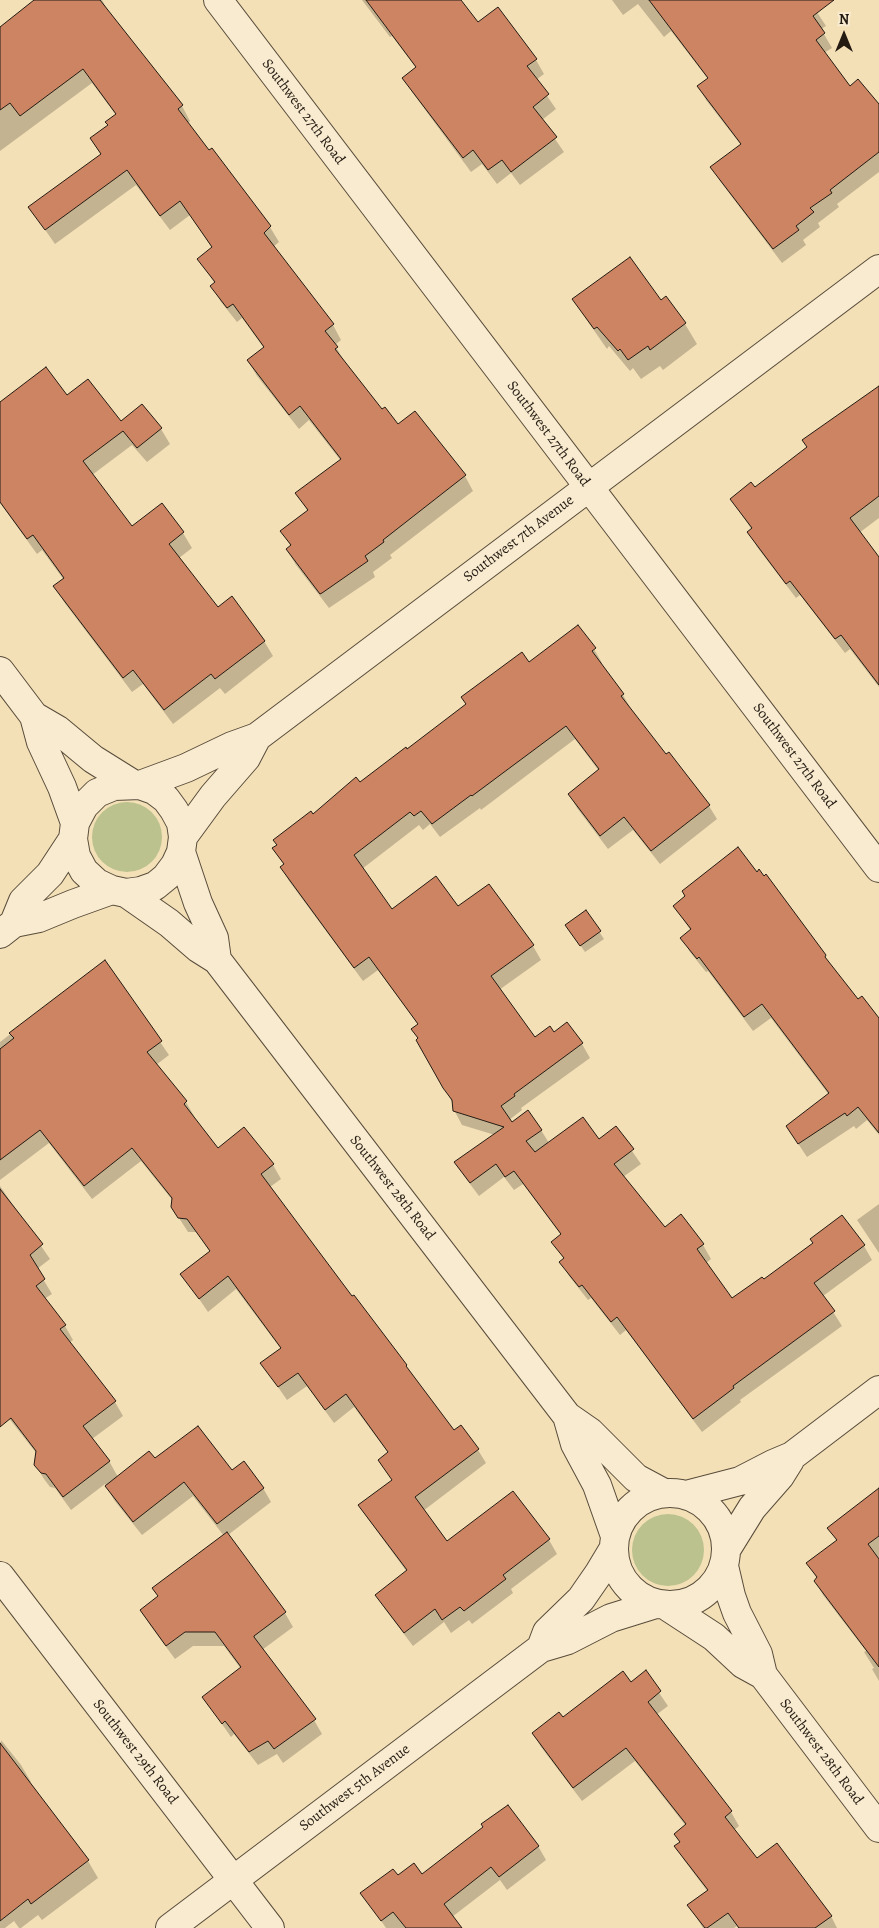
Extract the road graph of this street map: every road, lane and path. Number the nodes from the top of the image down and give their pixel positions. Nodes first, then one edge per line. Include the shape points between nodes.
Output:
1 (218, 0) edge
2 (879, 270) edge
3 (588, 487) junction
4 (0, 671) edge
5 (34, 716) junction
6 (257, 737) junction
7 (136, 785) junction
8 (74, 831) junction
9 (182, 845) junction
10 (879, 868) edge
11 (119, 892) junction
12 (7, 929) edge
13 (217, 960) junction
14 (879, 1390) edge
15 (567, 1416) junction
16 (792, 1456) junction
17 (675, 1494) junction
18 (614, 1542) junction
19 (725, 1558) junction
20 (0, 1576) edge
21 (661, 1604) junction
22 (541, 1648) junction
23 (762, 1675) junction
24 (879, 1828) edge
25 (233, 1879) junction
26 (170, 1928) edge
27 (270, 1928) edge

1 - 3 street, Southwest 27th Road
2 - 3 street, Southwest 7th Avenue
3 - 6 street, Southwest 7th Avenue
3 - 10 street, Southwest 27th Road
4 - 5 street
5 - 7 street
5 - 8 street via 41,742 62,787
6 - 7 street, Southwest 7th Avenue
6 - 9 street, Southwest 7th Avenue via 246,758 212,796
7 - 8 street via 114,786 97,793 84,806
7 - 9 street via 154,790 166,799 181,823
8 - 11 street via 76,856 84,871 96,883
8 - 12 street via 50,874 23,901
9 - 11 street via 175,865 155,886 141,891
9 - 13 street, Southwest 28th Road via 196,896 214,938
11 - 12 street via 73,904
11 - 13 street, Southwest 28th Road via 169,923
13 - 15 street, Southwest 28th Road
14 - 16 street
15 - 17 street, Southwest 28th Road via 590,1432 636,1478
15 - 18 street, Southwest 28th Road via 575,1444 597,1485
16 - 17 street via 740,1481
16 - 19 street via 780,1476 752,1508
17 - 18 street via 650,1496 638,1502 620,1523
17 - 19 street via 703,1503 716,1515 724,1532
18 - 21 street via 615,1563 630,1589 642,1598
18 - 22 street, Southwest 5th Avenue via 599,1574 581,1598 546,1632
19 - 21 street via 716,1582 702,1596 684,1603
19 - 23 street, Southwest 28th Road via 734,1604 758,1654
20 - 25 street, Southwest 29th Road
21 - 22 street, Southwest 5th Avenue via 611,1618 568,1640
21 - 23 street, Southwest 28th Road via 714,1637 743,1664
22 - 25 street, Southwest 5th Avenue
23 - 24 street, Southwest 28th Road
25 - 26 street, Southwest 5th Avenue
25 - 27 street, Southwest 29th Road

